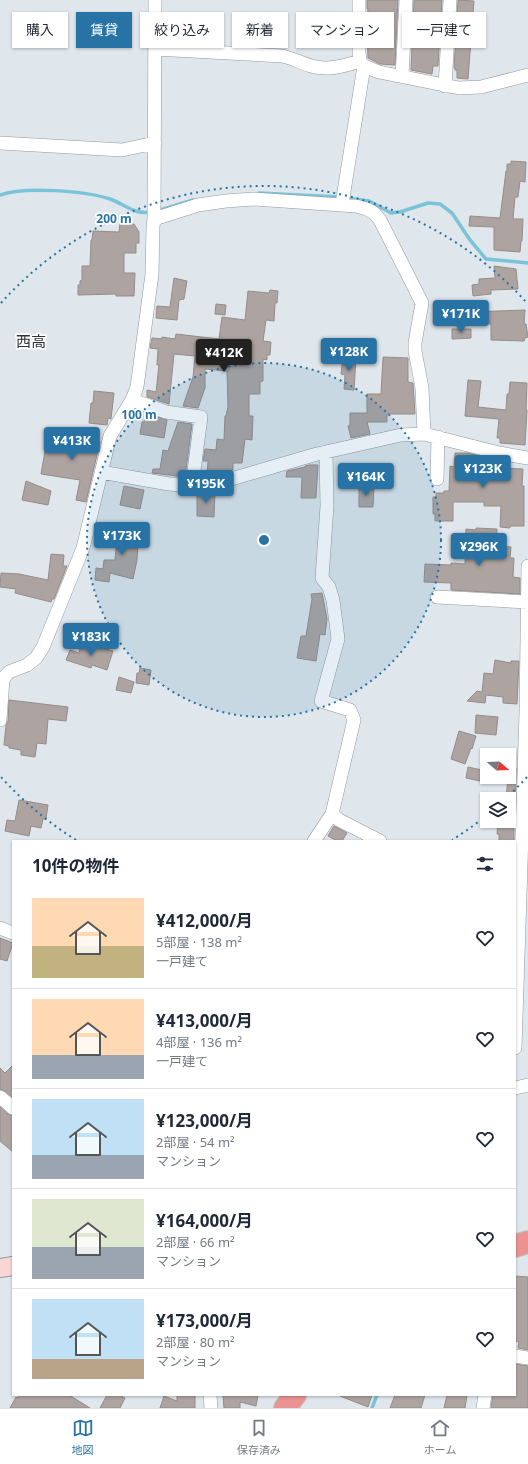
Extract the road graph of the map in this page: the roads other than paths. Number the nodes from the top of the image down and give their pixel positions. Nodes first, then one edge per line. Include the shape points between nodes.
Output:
1 (155, 0) edge
2 (359, 0) edge
3 (406, 0) edge
4 (450, 0) edge
5 (155, 49) junction
6 (362, 64) junction
7 (528, 75) edge
8 (402, 76) junction
9 (445, 86) junction
10 (0, 143) edge
11 (154, 143) junction
12 (342, 204) junction
13 (154, 219) junction
14 (132, 400) junction
15 (424, 434) junction
16 (438, 438) junction
17 (326, 452) junction
18 (528, 458) edge
19 (101, 472) junction
20 (437, 479) dead end
21 (192, 486) junction
22 (528, 566) edge
23 (437, 597) dead end
24 (528, 602) edge
25 (2, 679) edge
26 (0, 720) edge
27 (332, 814) junction
28 (315, 840) edge
29 (378, 840) edge
30 (517, 914) edge
31 (0, 928) edge
32 (12, 934) edge
33 (522, 1004) edge
34 (516, 1042) edge
35 (528, 1085) edge
36 (516, 1088) edge
37 (0, 1097) edge
38 (12, 1107) edge
39 (528, 1242) edge
40 (516, 1246) edge
41 (12, 1266) edge
42 (0, 1268) edge
43 (516, 1356) edge
44 (528, 1358) edge
45 (210, 1396) edge
46 (294, 1396) edge
47 (485, 1396) edge
48 (210, 1408) edge
49 (285, 1408) edge
50 (483, 1408) edge

1 - 5 street
2 - 6 street
3 - 8 street
4 - 9 street
5 - 6 street via 288,57 319,68
5 - 11 street
6 - 8 street via 379,72
6 - 12 street
7 - 9 street via 481,87
8 - 9 street
10 - 11 street via 122,150
11 - 13 street
12 - 13 street via 253,199 226,201 198,205
12 - 15 street via 366,209 380,220 422,303 415,351 422,388
13 - 14 street via 152,274 137,387
14 - 19 street via 110,436
14 - 21 street via 166,412 201,417
15 - 16 street
15 - 17 street via 401,435
16 - 18 street
16 - 20 street
17 - 21 street via 221,482
17 - 27 street via 327,506 322,578 334,600 338,639 321,701 350,710 354,720
19 - 21 street
19 - 25 street via 83,548 44,647 27,665 9,672
22 - 24 street
23 - 24 street
24 - 30 street
25 - 26 street
27 - 28 street
27 - 29 street
30 - 33 street
31 - 32 street
33 - 34 street
35 - 36 street
37 - 38 street
39 - 40 highway
41 - 42 main road
43 - 44 street
45 - 48 street
46 - 49 highway
47 - 50 street

